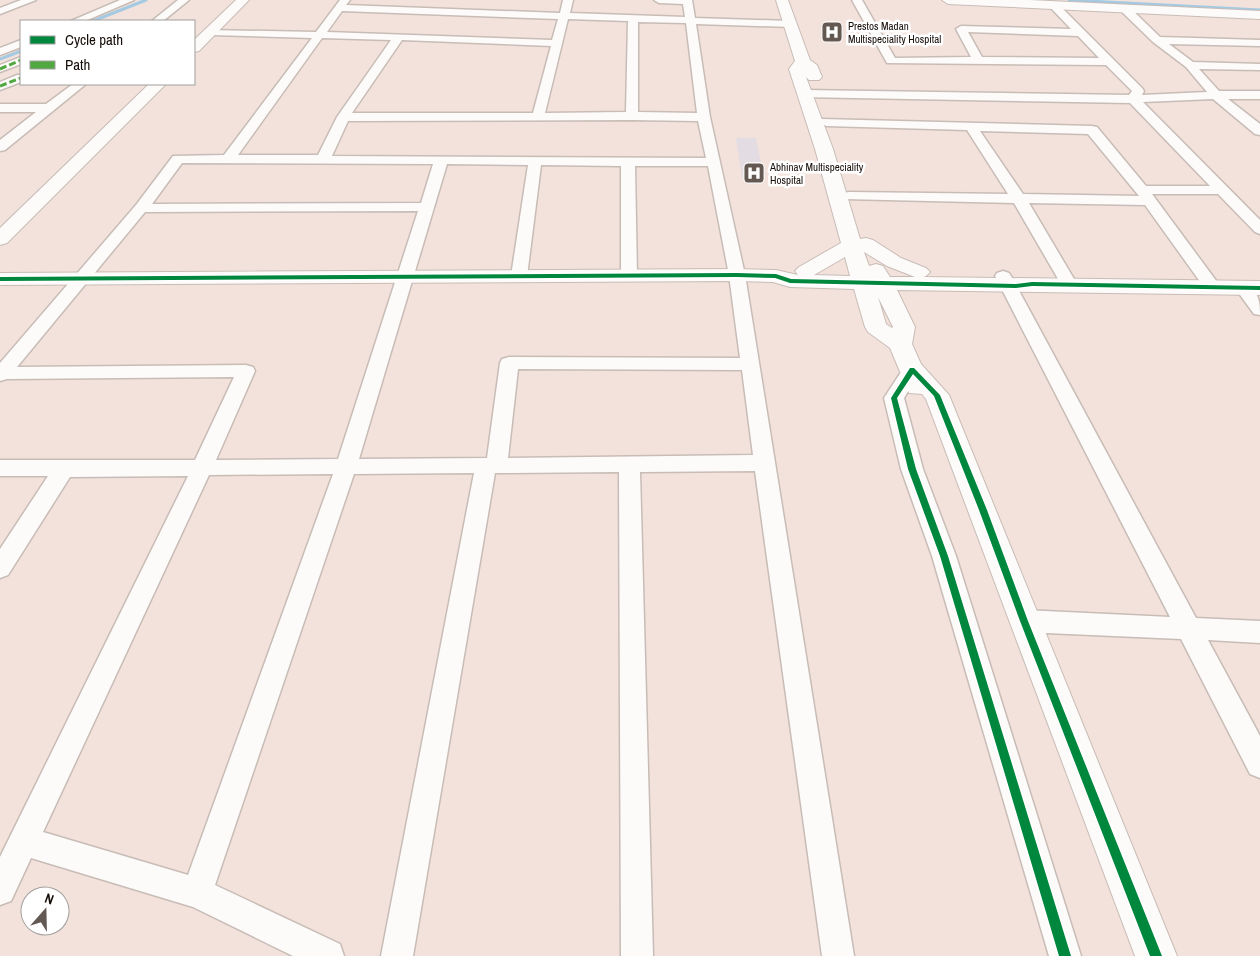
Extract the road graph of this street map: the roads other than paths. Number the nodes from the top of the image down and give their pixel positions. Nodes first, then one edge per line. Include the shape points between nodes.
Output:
1 (31, 0) edge
2 (130, 0) edge
3 (184, 0) edge
4 (243, 0) edge
5 (568, 0) edge
6 (659, 0) edge
7 (782, 0) edge
8 (857, 0) edge
9 (948, 0) edge
10 (342, 4) edge
11 (1053, 5) junction
12 (1124, 8) junction
13 (0, 11) edge
14 (1260, 15) edge
15 (562, 17) junction
16 (79, 20) edge
17 (159, 20) edge
18 (633, 20) junction
19 (691, 22) junction
20 (790, 24) junction
21 (208, 29) junction
22 (1082, 33) junction
23 (319, 35) junction
24 (398, 37) junction
25 (1157, 40) junction
26 (556, 42) junction
27 (20, 43) edge
28 (1260, 43) edge
29 (195, 47) edge
30 (0, 52) edge
31 (20, 60) edge
32 (978, 60) junction
33 (1110, 62) junction
34 (1190, 65) junction
35 (1260, 66) edge
36 (0, 69) edge
37 (20, 78) edge
38 (79, 85) edge
39 (157, 85) edge
40 (0, 86) edge
41 (811, 94) junction
42 (1216, 95) junction
43 (1260, 95) edge
44 (988, 97) junction
45 (1133, 99) junction
46 (0, 108) edge
47 (49, 108) junction
48 (538, 116) junction
49 (632, 116) junction
50 (343, 117) junction
51 (704, 117) junction
52 (826, 122) junction
53 (971, 127) junction
54 (1008, 129) junction
55 (1260, 131) edge
56 (0, 147) edge
57 (228, 159) junction
58 (323, 160) junction
59 (441, 161) junction
60 (535, 161) junction
61 (628, 162) junction
62 (714, 162) junction
63 (1222, 190) junction
64 (849, 196) junction
65 (1146, 196) junction
66 (1020, 199) junction
67 (426, 207) junction
68 (141, 208) junction
69 (1260, 229) edge
70 (0, 239) edge
71 (859, 244) junction
72 (806, 271) junction
73 (919, 272) junction
74 (629, 275) junction
75 (737, 275) junction
76 (404, 276) junction
77 (519, 276) junction
78 (776, 276) junction
79 (870, 276) junction
80 (0, 278) edge
81 (84, 278) junction
82 (1006, 281) junction
83 (941, 284) junction
84 (1069, 284) junction
85 (1212, 286) junction
86 (1251, 288) edge
87 (1260, 310) edge
88 (900, 316) junction
89 (900, 344) junction
90 (750, 364) junction
91 (912, 370) junction
92 (1, 374) edge
93 (925, 403) dead end
94 (765, 463) junction
95 (629, 464) junction
96 (491, 465) junction
97 (346, 466) junction
98 (0, 468) edge
99 (202, 468) junction
100 (64, 469) junction
101 (0, 568) edge
102 (1024, 621) junction
103 (1188, 629) junction
104 (1260, 632) edge
105 (1260, 764) edge
106 (24, 841) junction
107 (0, 890) edge
108 (196, 893) junction
109 (309, 952) edge
110 (397, 956) edge
111 (637, 956) edge
112 (838, 956) edge
113 (1064, 956) edge
114 (1156, 956) edge

1 - 13 street
2 - 16 street
3 - 17 street
4 - 21 street
5 - 15 street
6 - 19 street via 688,1
7 - 20 street
8 - 32 street via 893,66
9 - 11 street
10 - 15 street
10 - 23 street
11 - 12 street
11 - 22 street
12 - 14 street
12 - 25 street
15 - 18 street
15 - 26 street
18 - 19 street
18 - 49 street
19 - 20 street
19 - 51 street
20 - 41 street via 803,62 796,69
21 - 23 street
21 - 29 street
22 - 32 street via 961,29
22 - 33 street
23 - 24 street
23 - 57 street
24 - 26 street
24 - 50 street
25 - 28 street
25 - 34 street
26 - 48 street
27 - 30 street
31 - 36 street
32 - 33 street
33 - 45 street via 1138,91
34 - 35 street
34 - 42 street
37 - 40 street
38 - 47 street
39 - 70 street
41 - 44 street via 908,91
41 - 52 street
41 - 71 street via 824,149
42 - 43 street
42 - 45 street
42 - 55 street
44 - 45 street
44 - 54 street
45 - 63 street
46 - 47 street
47 - 56 street
48 - 49 street
48 - 50 street
49 - 51 street
50 - 58 street
51 - 62 street
52 - 53 street
52 - 64 street
53 - 54 street
53 - 66 street
54 - 65 street via 1092,130
57 - 58 street
57 - 68 street via 178,159
58 - 59 street
59 - 60 street
59 - 67 street
60 - 61 street
60 - 77 street
61 - 62 street
61 - 74 street
62 - 75 street
63 - 65 street
63 - 69 street
64 - 66 street
64 - 71 street
65 - 66 street
65 - 85 street
66 - 84 street
67 - 68 street
67 - 76 street
68 - 81 street
71 - 72 street
71 - 73 street
71 - 79 street
72 - 78 street via 789,271
72 - 79 street
73 - 79 street
73 - 82 street
74 - 75 street
74 - 77 street
75 - 78 street
75 - 90 street
76 - 77 street
76 - 81 street
76 - 97 street
78 - 79 street via 790,281
79 - 83 street
79 - 88 street
79 - 89 street via 876,327
80 - 81 street
81 - 92 street
82 - 83 street
82 - 84 street
82 - 103 street
83 - 88 street via 922,293
84 - 85 street
85 - 86 street
86 - 87 street
88 - 89 street via 904,327
89 - 91 street
90 - 94 street
90 - 96 street via 509,363
91 - 93 street
91 - 102 street via 937,395
91 - 113 street via 894,398 912,469 944,556
92 - 99 street via 246,371
94 - 95 street
94 - 112 street
95 - 96 street
95 - 111 street
96 - 97 street
96 - 110 street
97 - 99 street
97 - 108 street
98 - 100 street
99 - 100 street
99 - 106 street
100 - 101 street
102 - 103 street
102 - 114 street
103 - 104 street
103 - 105 street
106 - 107 street
106 - 108 street
108 - 109 street

